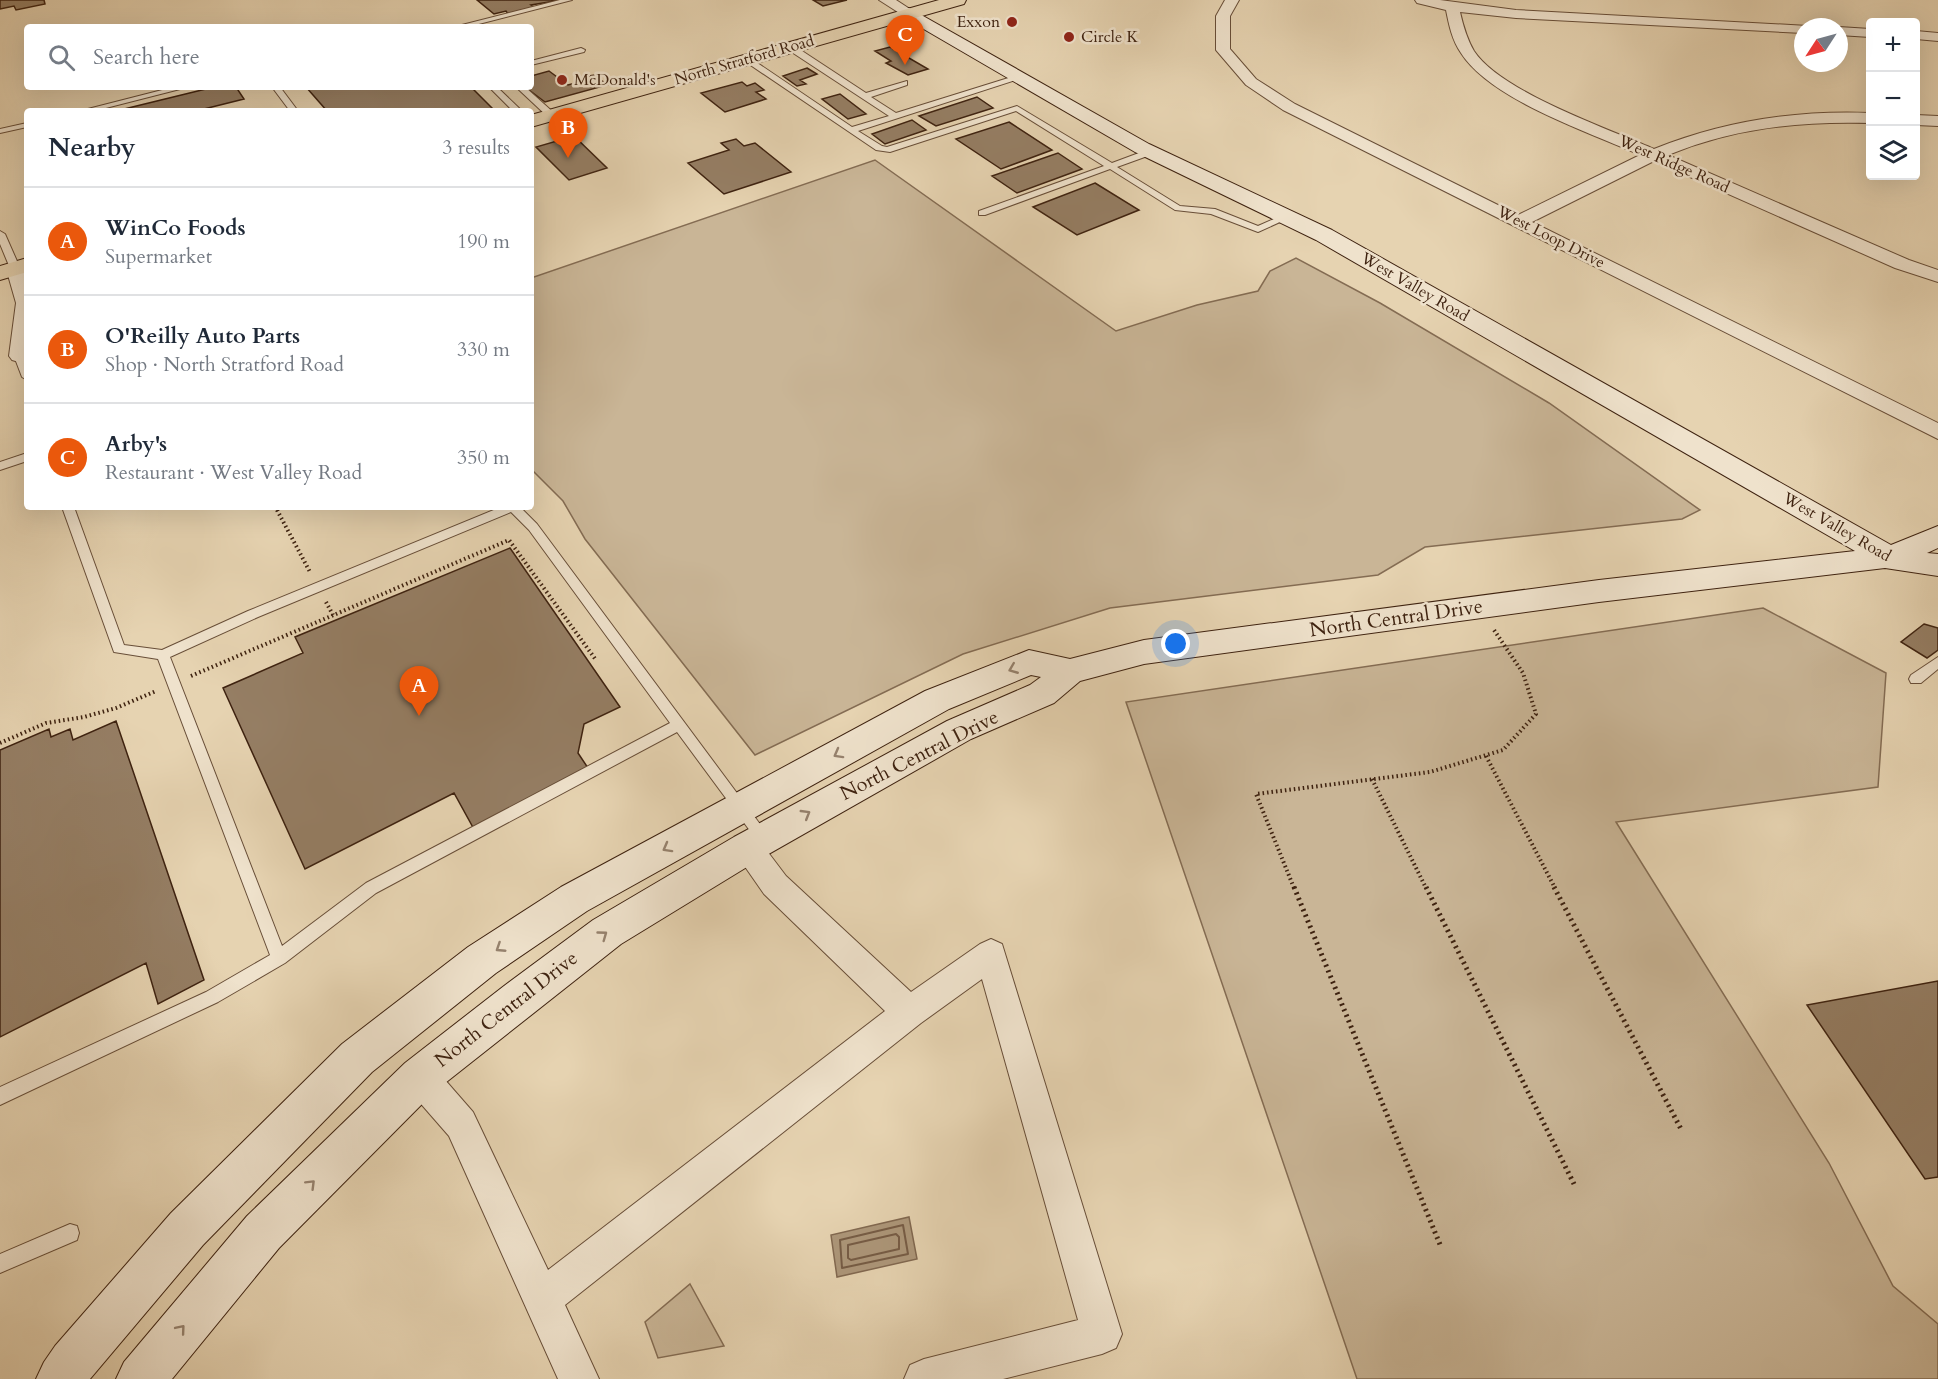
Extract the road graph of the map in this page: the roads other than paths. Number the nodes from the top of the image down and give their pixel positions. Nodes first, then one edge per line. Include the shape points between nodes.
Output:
1 (569, 0) edge
2 (886, 0) edge
3 (958, 0) edge
4 (1232, 0) edge
5 (1422, 0) edge
6 (1452, 7) junction
7 (909, 13) junction
8 (470, 24) edge
9 (1794, 29) edge
10 (1848, 32) edge
11 (1866, 33) edge
12 (1920, 35) edge
13 (1938, 37) edge
14 (790, 47) junction
15 (581, 50) dead end
16 (747, 60) junction
17 (534, 62) edge
18 (1021, 77) junction
19 (904, 83) dead end
20 (172, 90) edge
21 (278, 90) edge
22 (496, 90) edge
23 (523, 90) edge
24 (865, 96) junction
25 (96, 108) edge
26 (292, 108) edge
27 (515, 108) edge
28 (551, 116) junction
29 (895, 116) junction
30 (1866, 118) edge
31 (534, 120) edge
32 (1920, 120) edge
33 (1938, 121) edge
34 (24, 125) edge
35 (851, 130) junction
36 (0, 131) edge
37 (1150, 152) junction
38 (1653, 155) junction
39 (1109, 166) junction
40 (982, 213) dead end
41 (1286, 217) junction
42 (1520, 221) junction
43 (0, 234) edge
44 (14, 269) edge
45 (1938, 276) edge
46 (24, 297) edge
47 (24, 318) edge
48 (19, 356) joint
49 (24, 369) edge
50 (1938, 432) edge
51 (24, 458) edge
52 (0, 466) edge
53 (69, 510) edge
54 (505, 510) edge
55 (515, 510) edge
56 (1938, 536) edge
57 (1890, 557) junction
58 (1938, 565) edge
59 (1938, 585) edge
60 (163, 655) junction
61 (1938, 662) edge
62 (1070, 672) junction
63 (1916, 679) dead end
64 (679, 725) junction
65 (740, 808) junction
66 (756, 844) junction
67 (279, 958) junction
68 (909, 1012) junction
69 (420, 1077) junction
70 (0, 1096) edge
71 (70, 1233) dead end
72 (0, 1264) edge
73 (542, 1299) junction
74 (142, 1377) edge
75 (61, 1379) edge
76 (579, 1379) edge
77 (924, 1379) edge

1 - 8 lane
2 - 7 street, West Valley Road
3 - 7 main road, North Stratford Road
4 - 42 street, West Loop Drive via 1223,16 1223,50 1251,82 1289,107
5 - 6 street
6 - 9 street
6 - 38 street, West Ridge Road via 1464,50 1500,83
7 - 14 main road, North Stratford Road
7 - 18 main road, West Valley Road
10 - 11 street
12 - 13 street
14 - 16 main road, North Stratford Road
14 - 24 lane
15 - 17 lane
16 - 28 main road, North Stratford Road
16 - 35 lane
18 - 29 lane
18 - 37 main road, West Valley Road
19 - 24 lane
20 - 25 lane
21 - 26 lane
22 - 27 lane
23 - 28 lane
24 - 29 lane
28 - 31 main road, North Stratford Road
29 - 35 lane
30 - 38 street via 1757,123 1704,135
32 - 33 street
34 - 36 lane
35 - 39 lane via 887,150 1017,108
37 - 39 lane
37 - 41 main road, West Valley Road
38 - 42 street
38 - 45 street, West Ridge Road via 1902,264
39 - 40 lane
39 - 41 lane via 1178,208 1212,211 1258,229
41 - 57 main road, West Valley Road
42 - 50 street, West Loop Drive
43 - 44 lane
44 - 46 street
47 - 48 street
48 - 49 lane
51 - 52 lane
53 - 60 lane via 119,649
54 - 60 lane
55 - 64 lane via 533,527
56 - 57 main road, North Central Drive
57 - 58 main road, North Central Drive
57 - 59 main road, West Valley Road
57 - 62 main road, North Central Drive via 1144,652
60 - 67 lane
61 - 63 lane
62 -> 65 main road via 1029,662 936,700
66 -> 62 main road, North Central Drive via 959,730 1042,694
64 - 65 lane
64 - 67 lane via 371,888
65 - 66 lane
65 -> 75 main road via 574,899 482,960 357,1058 187,1229
66 - 68 street via 776,885
69 -> 66 main road, North Central Drive via 607,932
67 - 70 lane via 212,997
68 - 73 street
68 - 77 street via 991,954 1102,1334
69 - 73 street via 461,1124
74 -> 69 main road, North Central Drive via 262,1232
71 - 72 lane
73 - 76 street

